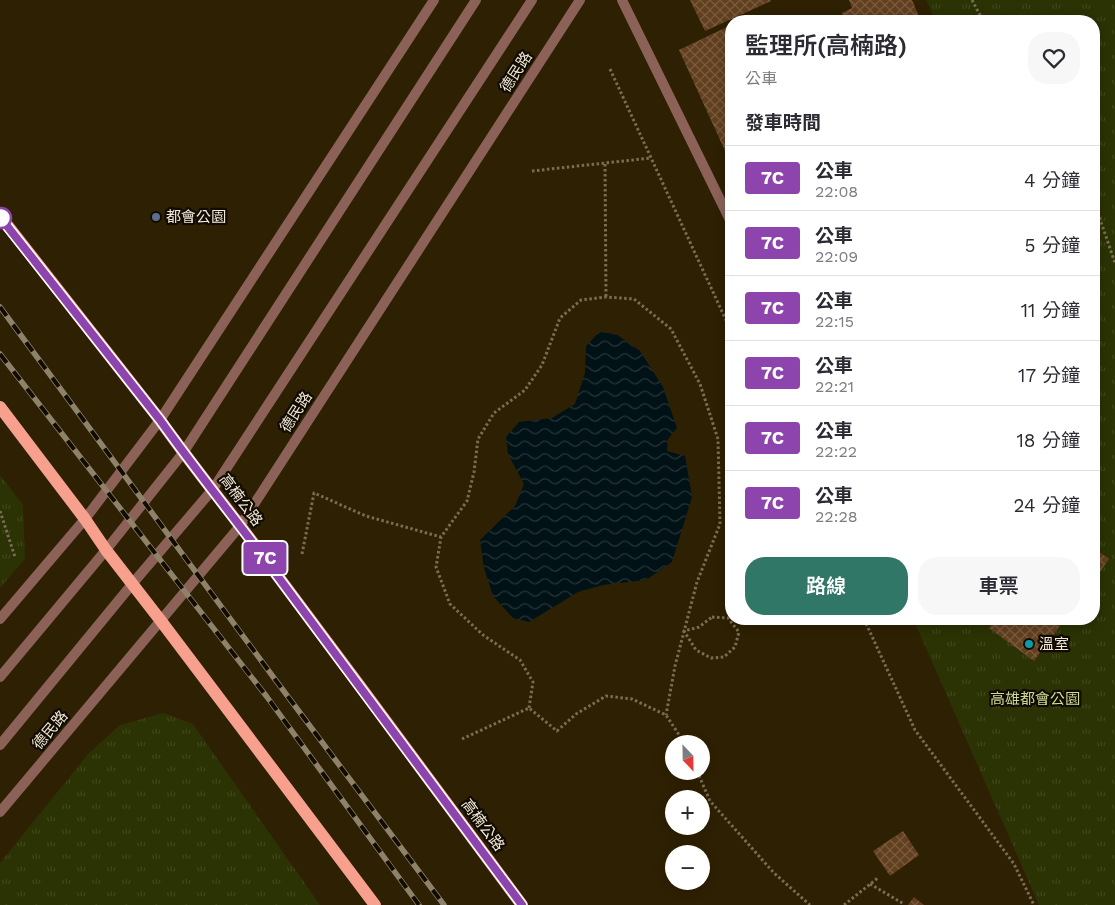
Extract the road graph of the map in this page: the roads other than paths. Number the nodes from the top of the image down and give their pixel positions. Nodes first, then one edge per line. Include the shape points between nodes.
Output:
1 (434, 0) edge
2 (476, 0) edge
3 (532, 0) edge
4 (580, 0) edge
5 (622, 0) edge
6 (725, 210) edge
7 (0, 216) edge
8 (0, 407) edge
9 (160, 420) junction
10 (183, 452) junction
11 (212, 489) junction
12 (84, 519) junction
13 (240, 526) junction
14 (106, 550) junction
15 (133, 583) junction
16 (0, 619) edge
17 (161, 621) junction
18 (0, 677) edge
19 (0, 745) edge
20 (0, 812) edge
21 (375, 905) edge
22 (522, 905) edge

1 - 9 street
2 - 10 street
3 - 11 street, 德民路
4 - 13 street, 德民路
5 - 6 street
7 - 9 main road, 高楠公路
8 - 12 main road
9 - 10 main road, 高楠公路
9 - 12 street
10 - 11 main road, 高楠公路
10 - 14 street
11 - 13 main road, 高楠公路
11 - 15 street, 德民路
12 - 14 main road
12 - 16 street
13 - 17 street, 德民路
13 - 22 main road, 高楠公路
14 - 15 main road
14 - 18 street
15 - 17 main road
15 - 19 street, 德民路
17 - 20 street, 德民路
17 - 21 main road

